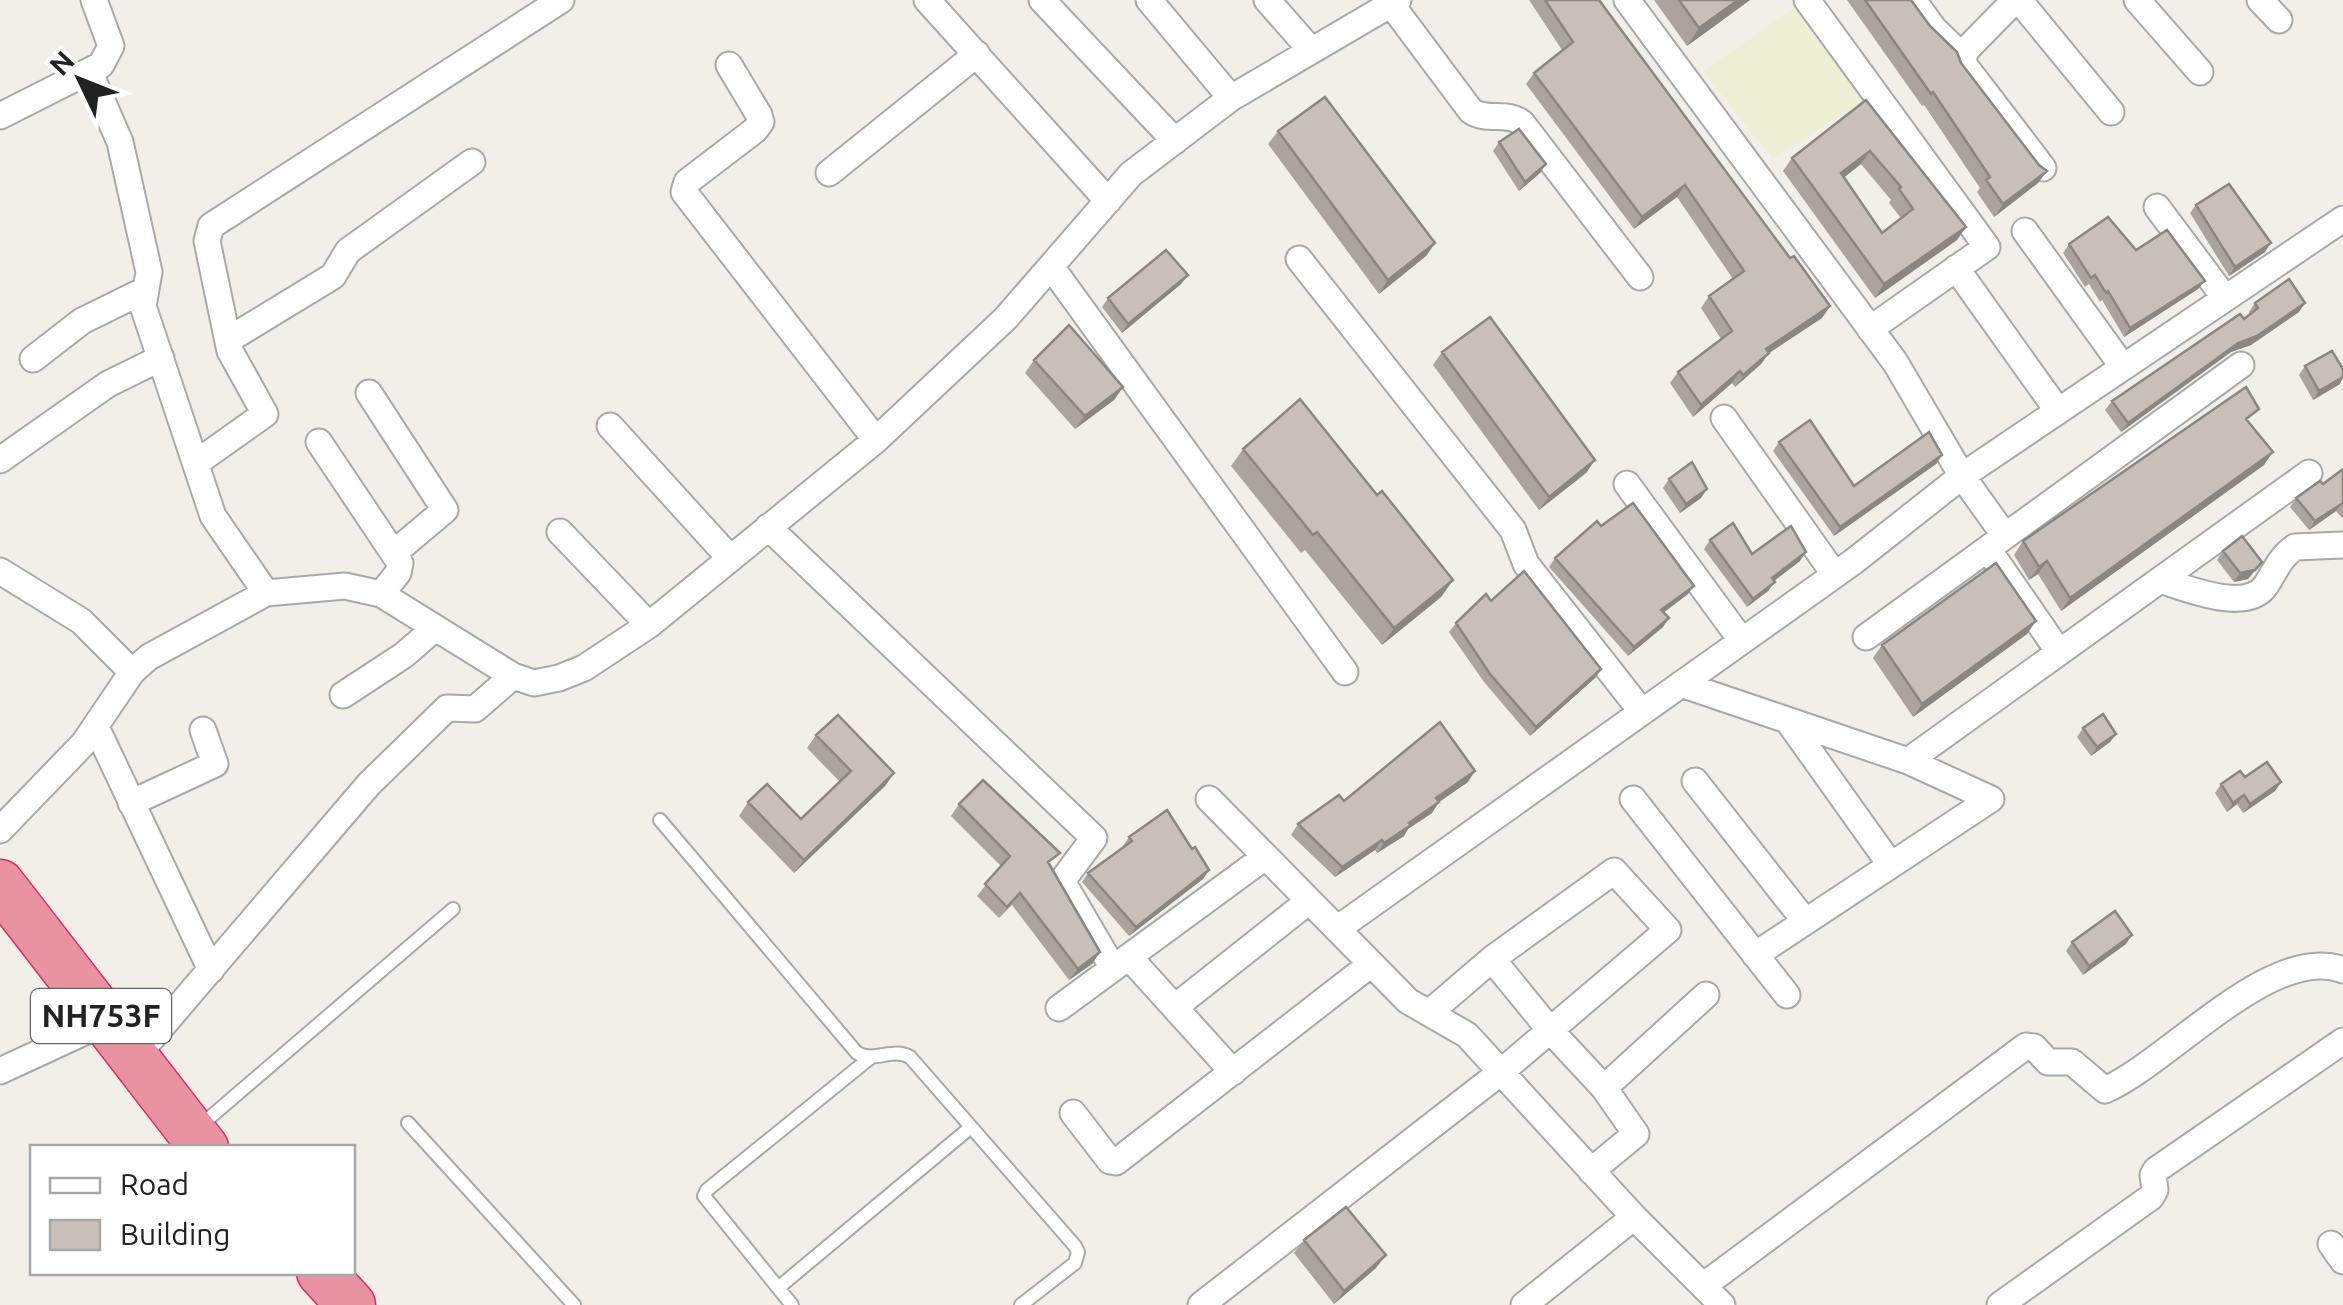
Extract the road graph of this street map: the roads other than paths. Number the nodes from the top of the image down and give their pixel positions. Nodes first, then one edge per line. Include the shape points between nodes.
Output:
1 (94, 0) edge
2 (561, 0) edge
3 (927, 0) edge
4 (1042, 0) edge
5 (1149, 0) edge
6 (1267, 0) edge
7 (1627, 0) edge
8 (1808, 0) edge
9 (2017, 0) edge
10 (2137, 0) edge
11 (2260, 0) edge
12 (1395, 2) edge
13 (1918, 2) edge
14 (2279, 20) dead end
15 (1311, 50) junction
16 (977, 54) junction
17 (1963, 57) junction
18 (728, 65) dead end
19 (88, 71) junction
20 (2200, 72) dead end
21 (1231, 98) junction
22 (2110, 112) dead end
23 (1, 113) edge
24 (1175, 140) junction
25 (472, 162) dead end
26 (2043, 168) edge
27 (829, 173) dead end
28 (1108, 201) junction
29 (2157, 206) dead end
30 (2343, 220) edge
31 (2025, 230) dead end
32 (1299, 260) dead end
33 (1052, 268) junction
34 (1956, 268) junction
35 (1640, 276) dead end
36 (145, 290) junction
37 (2225, 298) junction
38 (1870, 330) junction
39 (228, 340) junction
40 (161, 358) junction
41 (33, 359) dead end
42 (2242, 365) dead end
43 (2123, 367) junction
44 (369, 393) dead end
45 (2058, 411) junction
46 (1724, 418) dead end
47 (610, 426) dead end
48 (876, 440) junction
49 (319, 442) dead end
50 (0, 460) edge
51 (196, 462) junction
52 (2309, 473) dead end
53 (1962, 476) junction
54 (1627, 484) dead end
55 (768, 526) junction
56 (560, 532) dead end
57 (1996, 542) junction
58 (2343, 545) edge
59 (394, 553) junction
60 (729, 557) junction
61 (0, 571) edge
62 (1836, 574) junction
63 (2160, 580) junction
64 (266, 593) junction
65 (381, 594) junction
66 (649, 624) junction
67 (435, 628) junction
68 (1866, 636) dead end
69 (1742, 641) junction
70 (2059, 652) junction
71 (132, 672) junction
72 (1345, 672) dead end
73 (513, 676) junction
74 (1681, 684) junction
75 (343, 695) dead end
76 (1642, 712) junction
77 (1788, 720) junction
78 (96, 727) junction
79 (203, 730) dead end
80 (1908, 761) junction
81 (1694, 781) dead end
82 (1209, 799) dead end
83 (1634, 800) dead end
84 (131, 803) junction
85 (660, 820) dead end
86 (0, 830) edge
87 (1265, 857) junction
88 (1890, 864) junction
89 (1309, 901) junction
90 (8, 909) edge
91 (452, 910) dead end
92 (1805, 921) junction
93 (1337, 929) junction
94 (1756, 955) junction
95 (1492, 959) junction
96 (2338, 960) edge
97 (1121, 962) junction
98 (1371, 964) junction
99 (211, 970) junction
100 (1706, 995) dead end
101 (1788, 996) dead end
102 (1175, 1007) junction
103 (1059, 1008) dead end
104 (1429, 1013) junction
105 (1550, 1030) junction
106 (120, 1041) junction
107 (2343, 1041) edge
108 (870, 1058) junction
109 (0, 1070) edge
110 (1233, 1072) junction
111 (1501, 1072) junction
112 (1604, 1088) junction
113 (1073, 1113) dead end
114 (408, 1123) dead end
115 (971, 1127) junction
116 (198, 1141) edge
117 (1591, 1171) junction
118 (1634, 1217) junction
119 (324, 1275) edge
120 (778, 1288) junction
121 (1716, 1300) edge
122 (351, 1305) edge
123 (574, 1305) edge
124 (792, 1305) edge
125 (1020, 1305) edge
126 (1201, 1305) edge
127 (1524, 1305) edge
128 (2000, 1305) edge

1 - 19 street via 111,46 101,65
2 - 39 street via 211,226 207,241
3 - 16 street
4 - 24 street
5 - 21 street
6 - 15 street
7 - 38 street
8 - 34 street via 1987,246
9 - 17 street
9 - 22 street
10 - 20 street
11 - 14 street
12 - 15 street
12 - 35 street via 1471,112 1522,123
13 - 17 street
15 - 21 street
16 - 27 street
16 - 28 street
17 - 26 street
18 - 48 street via 761,122 687,182 684,192
19 - 23 street
19 - 36 street via 120,142 149,272
21 - 24 street
24 - 28 street
25 - 39 street via 348,251 333,276
28 - 33 street
29 - 37 street
30 - 37 street
31 - 43 street
32 - 76 street via 1513,530 1526,564
33 - 48 street
33 - 72 street
34 - 38 street
34 - 45 street
36 - 40 street via 143,306
36 - 41 street via 82,320
37 - 43 street
38 - 53 street
39 - 51 street via 264,414
40 - 50 street via 108,384
40 - 51 street
42 - 57 street
43 - 45 street
44 - 59 street via 446,510
45 - 53 street
46 - 62 street
47 - 60 street
48 - 55 street
49 - 59 street
51 - 64 street via 213,516
52 - 63 street
53 - 57 street
53 - 62 street
54 - 69 street
55 - 60 street
55 - 97 street via 1094,838 1062,880
56 - 66 street
57 - 68 street
57 - 70 street
58 - 63 street via 2295,546 2264,589 2248,598 2218,598
59 - 65 street via 400,567
60 - 66 street
61 - 71 street via 81,621
62 - 69 street
63 - 70 street
64 - 65 street via 345,586
64 - 71 street
65 - 67 street
66 - 73 street via 559,678 534,683
67 - 73 street
67 - 75 street
69 - 74 street
70 - 80 street
71 - 78 street
73 - 99 street via 475,709 448,708 380,773
74 - 76 street
74 - 77 street
76 - 93 street
77 - 80 street
77 - 88 street
78 - 84 street
78 - 86 street
79 - 84 street via 215,764
80 - 88 street via 1991,799
81 - 92 street
82 - 87 street
83 - 94 street
84 - 99 street
85 - 108 lane via 857,1053
87 - 89 street
87 - 97 street
88 - 92 street
89 - 93 street
89 - 102 street
90 - 106 highway, NH753F
91 - 116 lane
92 - 94 street
93 - 98 street
94 - 101 street
95 - 104 street
95 - 105 street
95 - 105 street via 1614,871 1668,930
96 - 121 street via 2269,978 2105,1090 2072,1062 2048,1062 2026,1046
97 - 102 street
97 - 103 street
98 - 104 street via 1408,1002
98 - 110 street
99 - 106 street
100 - 112 street
102 - 110 street
104 - 111 street via 1467,1034
105 - 111 street
105 - 112 street
106 - 109 street
106 - 116 highway, NH753F
107 - 128 street via 2156,1170 2152,1196
108 - 115 lane via 910,1057
108 - 120 lane via 704,1196
110 - 113 street via 1116,1162
111 - 117 street
111 - 126 street
112 - 117 street via 1636,1134
114 - 123 lane
115 - 120 lane
115 - 125 lane via 1078,1252 1074,1263
117 - 118 street
118 - 121 street
118 - 127 street
119 - 122 highway
120 - 124 lane

